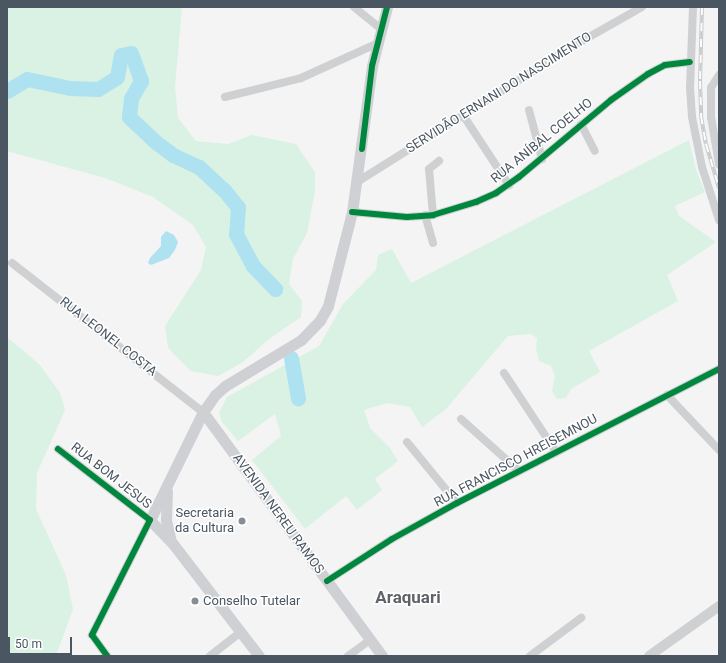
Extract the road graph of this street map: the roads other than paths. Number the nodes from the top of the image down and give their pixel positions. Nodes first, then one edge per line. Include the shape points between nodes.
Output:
1 (354, 7) edge
2 (387, 7) edge
3 (642, 7) edge
4 (693, 7) edge
5 (380, 28) junction
6 (376, 44) junction
7 (690, 62) junction
8 (719, 75) edge
9 (225, 97) dead end
10 (529, 110) dead end
11 (463, 115) junction
12 (582, 124) junction
13 (595, 151) dead end
14 (542, 158) junction
15 (439, 161) dead end
16 (719, 164) edge
17 (357, 182) junction
18 (509, 185) junction
19 (352, 212) junction
20 (429, 215) junction
21 (719, 220) edge
22 (433, 243) dead end
23 (12, 263) dead end
24 (719, 369) edge
25 (504, 373) dead end
26 (667, 396) junction
27 (203, 412) junction
28 (461, 419) dead end
29 (407, 442) dead end
30 (58, 449) dead end
31 (719, 450) edge
32 (556, 452) junction
33 (519, 471) junction
34 (172, 474) junction
35 (458, 503) junction
36 (150, 520) junction
37 (171, 542) junction
38 (327, 581) junction
39 (719, 606) edge
40 (582, 618) dead end
41 (241, 632) junction
42 (370, 640) junction
43 (107, 656) edge
44 (210, 656) edge
45 (259, 656) edge
46 (348, 656) edge
47 (382, 656) edge
48 (530, 656) edge
49 (649, 656) edge

1 - 5 street
2 - 5 main road
3 - 11 street, SERVIDÃO ERNANI DO NASCIMENTO via 568,49
4 - 7 street
5 - 6 main road
6 - 9 street via 301,78
6 - 17 main road
7 - 12 street, RUA ANÍBAL COELHO via 665,65 648,74
7 - 21 street via 697,143
8 - 16 street via 711,88 711,117
10 - 14 street
11 - 17 street, SERVIDÃO ERNANI DO NASCIMENTO
11 - 18 street
12 - 13 street
12 - 14 street, RUA ANÍBAL COELHO
14 - 18 street, RUA ANÍBAL COELHO
15 - 20 street via 429,170
17 - 19 main road
18 - 20 street, RUA ANÍBAL COELHO via 470,204
19 - 20 street, RUA ANÍBAL COELHO via 407,217
19 - 27 main road via 334,290 320,320 311,332 289,349 225,386
20 - 22 street
23 - 27 street, RUA LEONEL COSTA
24 - 26 street, RUA FRANCISCO HREISEMNOU
25 - 32 street
26 - 31 street
26 - 32 street, RUA FRANCISCO HREISEMNOU
27 - 34 main road
27 - 38 main road, AVENIDA NEREU RAMOS
28 - 33 street
29 - 35 street
30 - 36 street, RUA BOM JESUS
32 - 33 street, RUA FRANCISCO HREISEMNOU
33 - 35 street, RUA FRANCISCO HREISEMNOU
34 - 36 main road
34 - 37 main road via 165,508
35 - 38 street, RUA FRANCISCO HREISEMNOU via 381,546
36 - 37 main road, RUA BOM JESUS
36 - 43 street via 92,635
37 - 41 main road, RUA BOM JESUS
38 - 42 main road, AVENIDA NEREU RAMOS
39 - 49 street
40 - 48 street
41 - 44 street
41 - 45 main road, RUA BOM JESUS
42 - 46 street
42 - 47 main road, AVENIDA NEREU RAMOS

